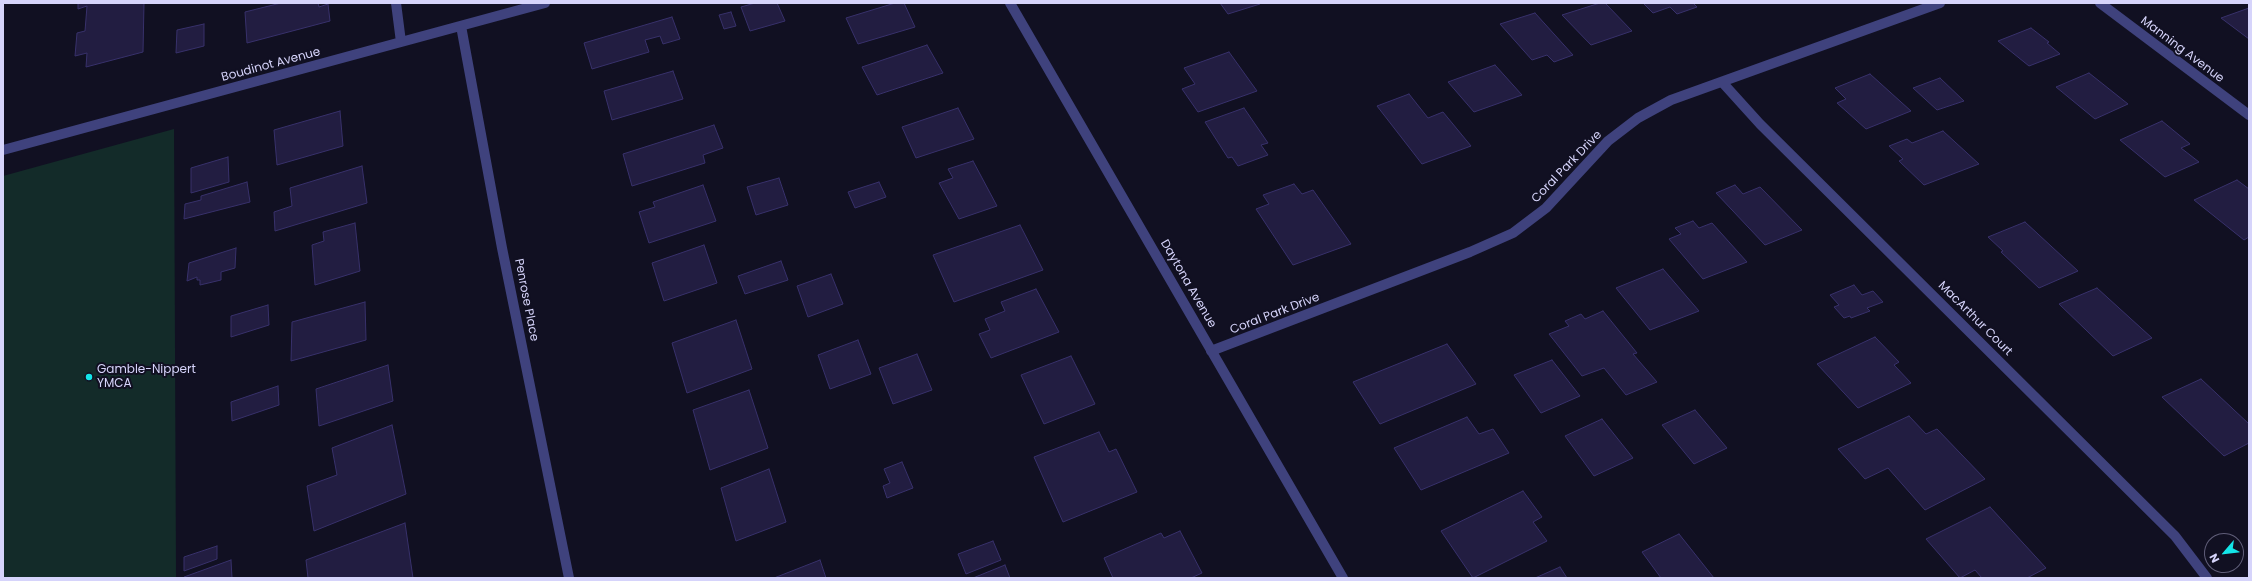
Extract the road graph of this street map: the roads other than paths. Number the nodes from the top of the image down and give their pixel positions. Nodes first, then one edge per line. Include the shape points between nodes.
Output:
1 (396, 3) edge
2 (545, 3) edge
3 (1010, 3) edge
4 (1940, 3) edge
5 (2100, 3) edge
6 (461, 26) junction
7 (401, 42) junction
8 (1722, 82) junction
9 (2249, 115) edge
10 (3, 150) edge
11 (1211, 351) junction
12 (569, 578) edge
13 (1343, 578) edge
14 (2207, 578) edge

1 - 7 street
2 - 6 street, Boudinot Avenue
3 - 11 street, Daytona Avenue
4 - 8 street, Coral Park Drive
5 - 9 street, Manning Avenue
6 - 7 street, Boudinot Avenue
6 - 12 street, Penrose Place via 502,248
7 - 10 street, Boudinot Avenue
8 - 11 street, Coral Park Drive via 1671,100 1638,118 1608,141 1546,208 1513,233 1470,252
8 - 14 street, MacArthur Court via 1760,124 2175,536
11 - 13 street, Daytona Avenue

